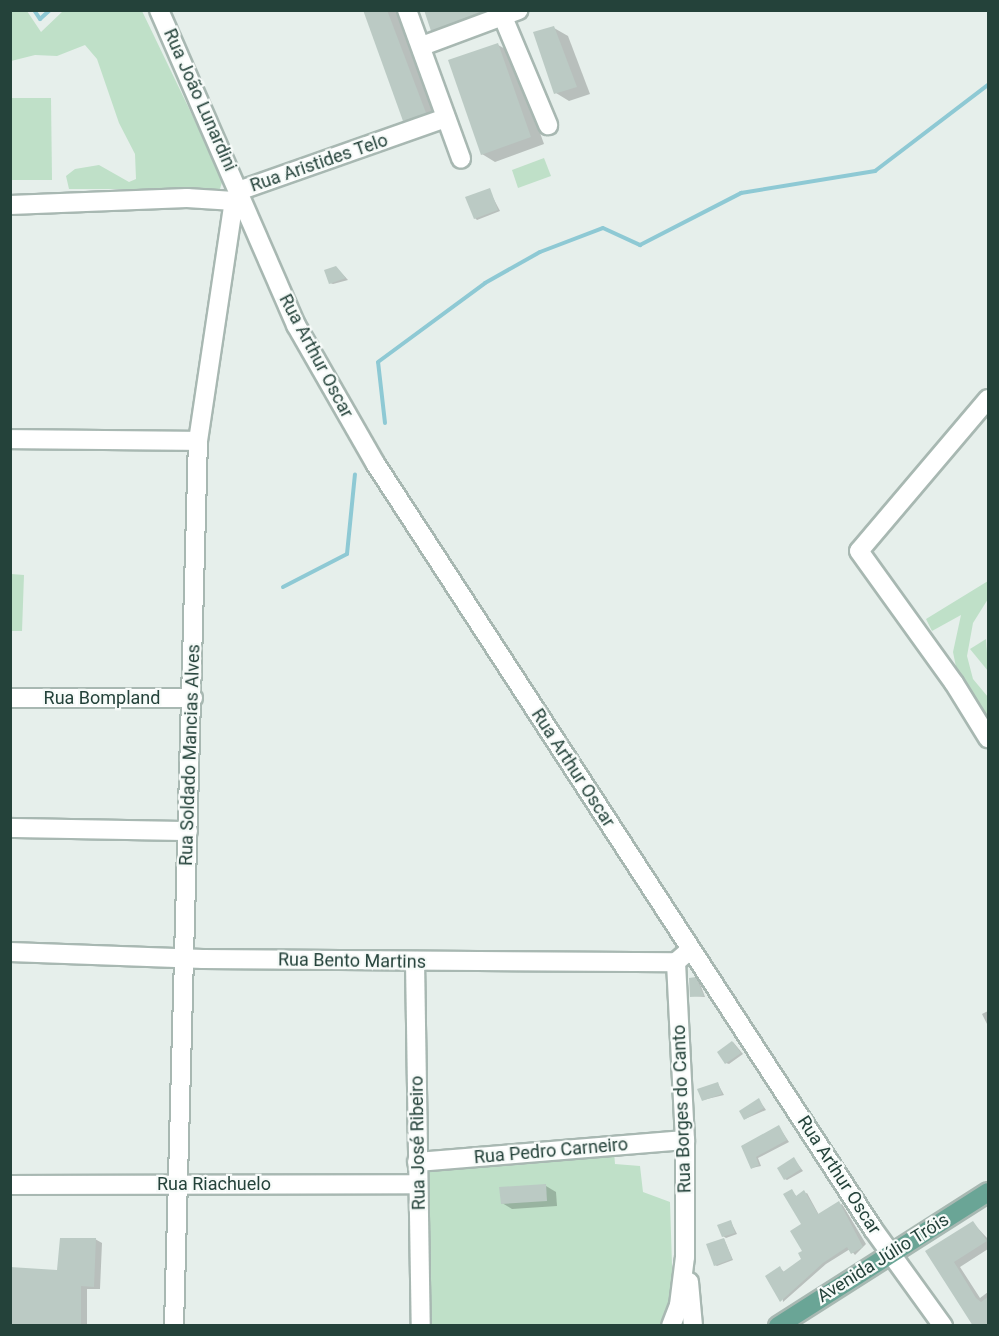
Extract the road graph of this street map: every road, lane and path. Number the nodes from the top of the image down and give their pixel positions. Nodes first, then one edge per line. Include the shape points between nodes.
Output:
1 (159, 10) edge
2 (407, 10) edge
3 (507, 12) edge
4 (422, 46) junction
5 (446, 118) junction
6 (548, 125) dead end
7 (461, 158) dead end
8 (237, 195) junction
9 (10, 205) edge
10 (988, 399) edge
11 (10, 439) edge
12 (198, 441) junction
13 (10, 698) edge
14 (193, 698) junction
15 (988, 738) edge
16 (10, 828) edge
17 (188, 831) junction
18 (10, 952) edge
19 (683, 956) junction
20 (183, 957) junction
21 (415, 961) junction
22 (685, 1140) junction
23 (417, 1162) junction
24 (176, 1184) junction
25 (418, 1184) junction
26 (10, 1185) edge
27 (988, 1192) edge
28 (891, 1253) junction
29 (685, 1257) junction
30 (174, 1326) edge
31 (421, 1326) edge
32 (671, 1326) edge
33 (693, 1326) edge
34 (778, 1326) edge
35 (943, 1326) edge

1 - 8 street, Rua João Lunardini
2 - 4 street
3 - 4 street
3 - 6 street
4 - 5 street
5 - 7 street
5 - 8 street, Rua Aristides Telo
8 - 9 street
8 - 12 street, Rua Soldado Mancias Alves
8 - 19 street, Rua Arthur Oscar via 296,325 375,463
10 - 15 street via 859,551 954,683
11 - 12 street
12 - 14 street, Rua Soldado Mancias Alves
13 - 14 street, Rua Bompland
14 - 17 street, Rua Soldado Mancias Alves
16 - 17 street
17 - 20 street, Rua Soldado Mancias Alves
18 - 20 street, Rua Bento Martins
19 - 21 street, Rua Bento Martins
19 - 22 street, Rua Borges do Canto
19 - 28 street, Rua Arthur Oscar
20 - 21 street, Rua Bento Martins
20 - 24 street, Rua Soldado Mancias Alves
21 - 23 street, Rua José Ribeiro
22 - 23 street, Rua Pedro Carneiro
22 - 29 street, Rua Borges do Canto
23 - 25 street, Rua José Ribeiro
24 - 25 street, Rua Riachuelo
24 - 26 street, Rua Riachuelo
24 - 30 street, Rua Soldado Mancias Alves
25 - 31 street, Rua José Ribeiro
27 - 28 main road, Avenida Júlio Tróis
28 - 34 main road, Avenida Júlio Tróis
28 - 35 street, Rua Arthur Oscar
29 - 32 street, Rua Borges do Canto via 679,1305
29 - 33 street, Rua Borges do Canto

